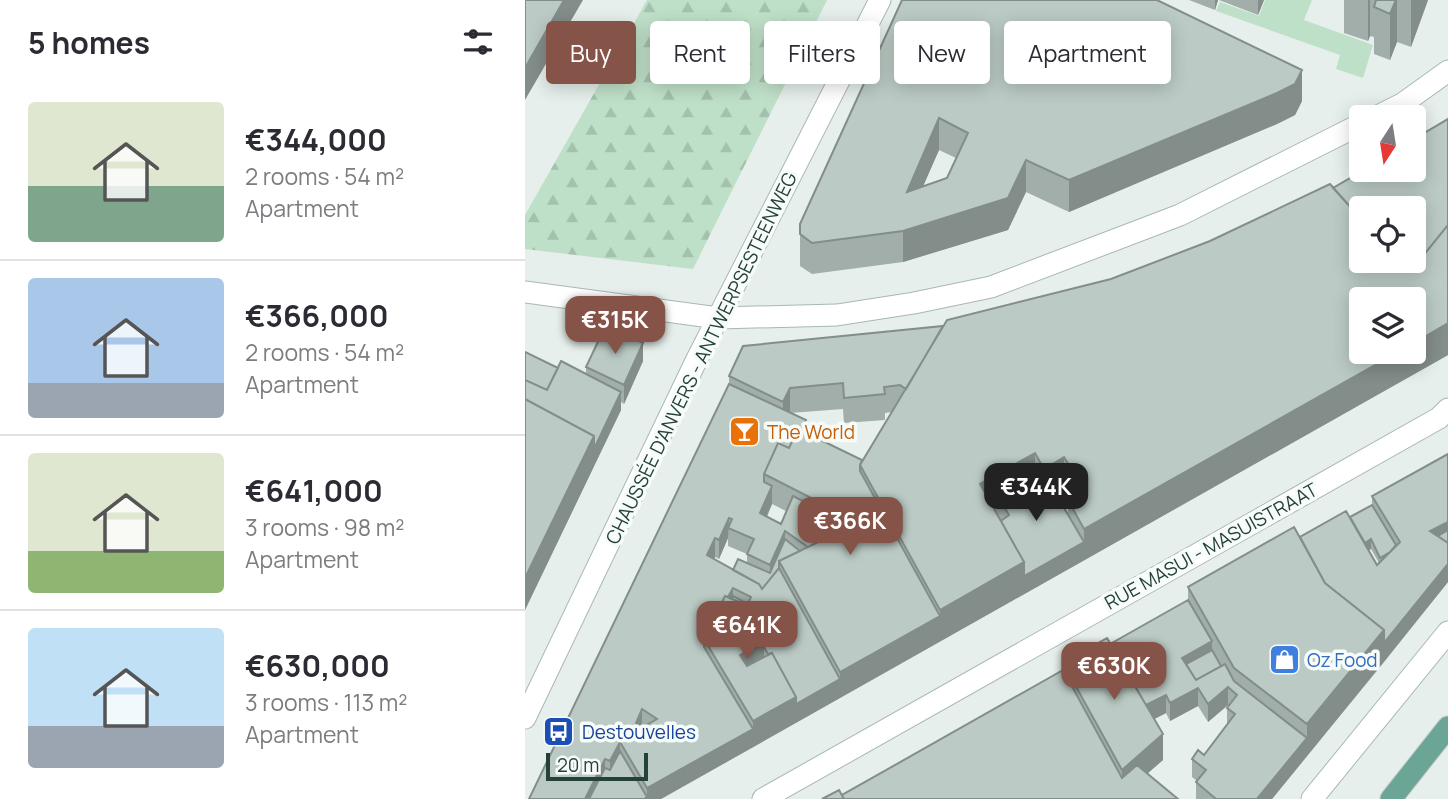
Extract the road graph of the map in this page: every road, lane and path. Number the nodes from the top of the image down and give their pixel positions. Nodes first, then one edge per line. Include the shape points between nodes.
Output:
1 (880, 0) edge
2 (1448, 71) edge
3 (1400, 105) edge
4 (1349, 130) edge
5 (525, 292) edge
6 (718, 318) junction
7 (1445, 414) edge
8 (1448, 632) edge
9 (525, 718) edge
10 (1448, 727) edge
11 (763, 799) edge
12 (1312, 799) edge
13 (1391, 799) edge

1 - 6 street, CHAUSSÉE D'ANVERS - ANTWERPSESTEENWEG
2 - 3 street
4 - 6 street via 1181,215 991,287 837,315
5 - 6 street
6 - 9 street, CHAUSSÉE D'ANVERS - ANTWERPSESTEENWEG
7 - 11 street, RUE MASUI - MASUISTRAAT
8 - 12 street
10 - 13 main road

